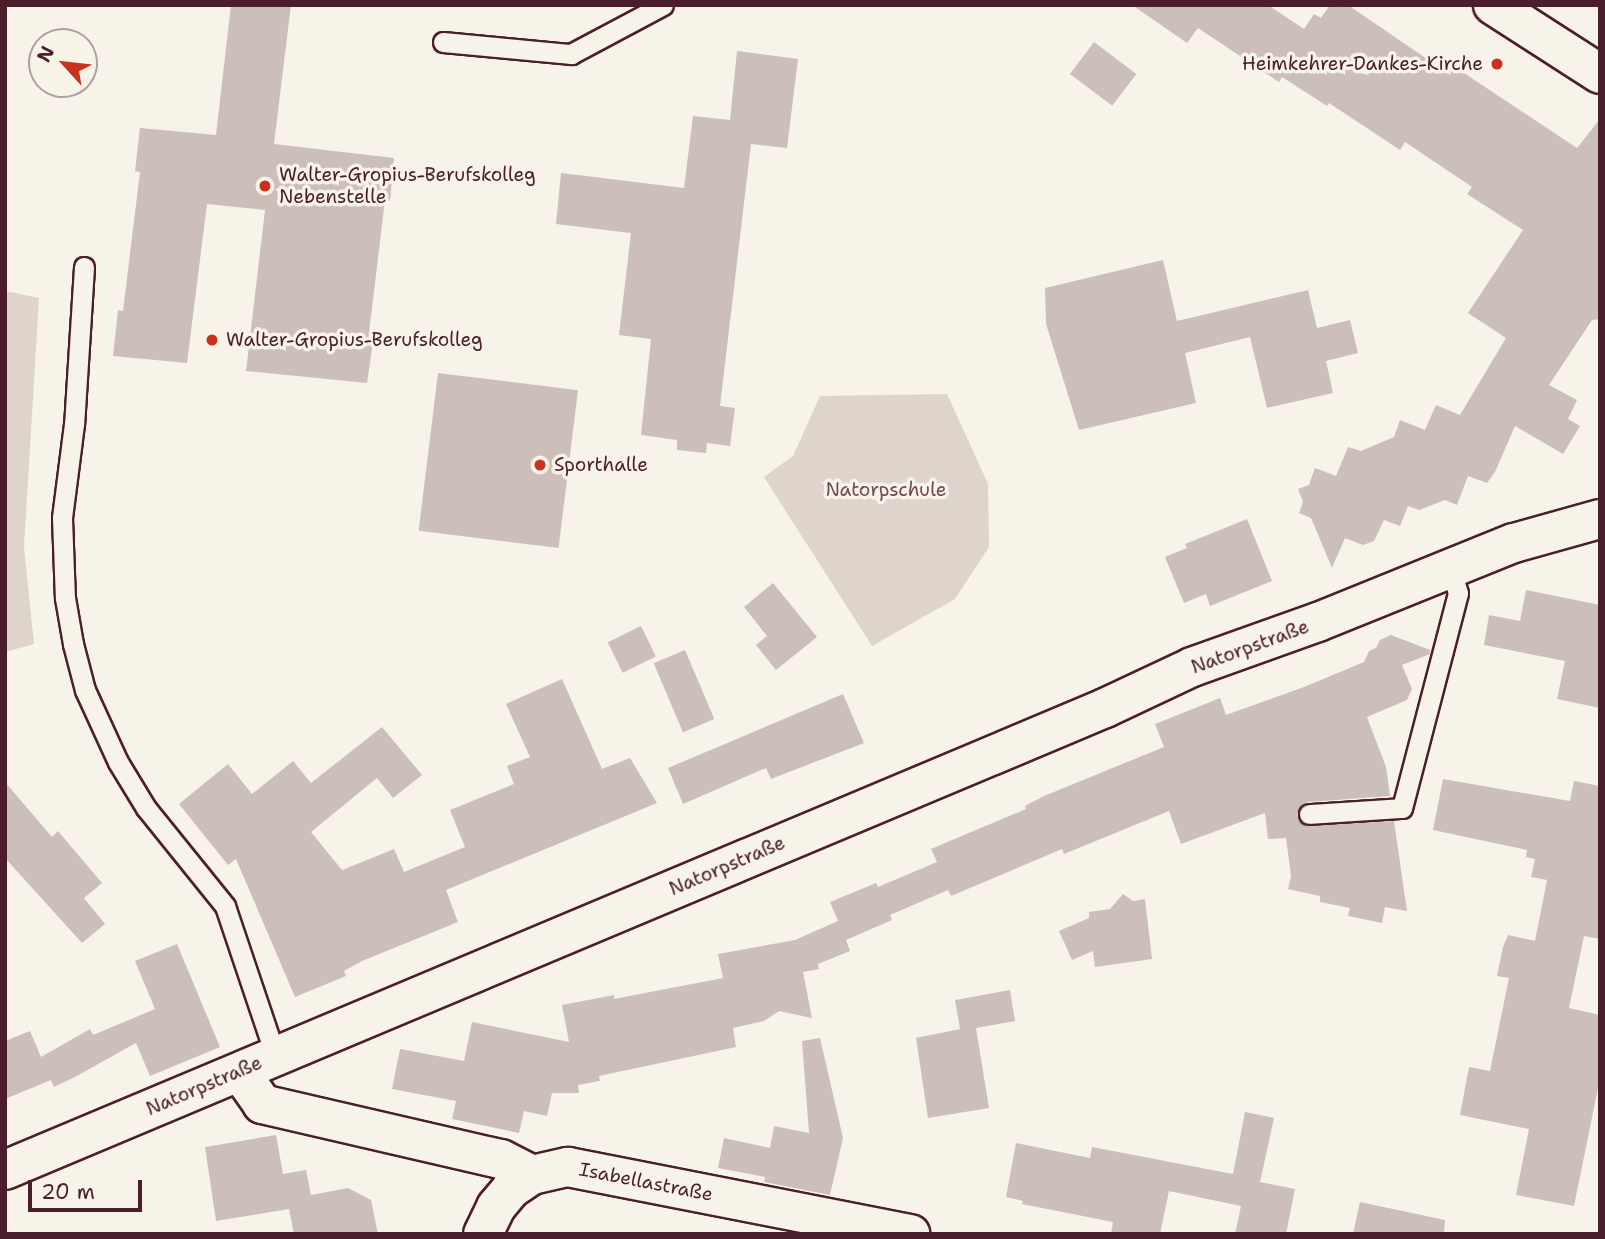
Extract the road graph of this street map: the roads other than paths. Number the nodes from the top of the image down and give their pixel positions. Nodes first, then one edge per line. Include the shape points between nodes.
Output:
1 (663, 5) edge
2 (1493, 5) edge
3 (443, 42) dead end
4 (1600, 74) edge
5 (84, 267) dead end
6 (1600, 519) edge
7 (1450, 567) junction
8 (1309, 814) dead end
9 (275, 1055) junction
10 (240, 1072) junction
11 (5, 1170) edge
12 (532, 1175) junction
13 (484, 1234) edge
14 (910, 1234) edge

1 - 3 lane via 571,54
2 - 4 street
5 - 9 lane via 74,424 62,518 65,598 73,644 85,690 125,773 146,808 225,906
6 - 7 street, Natorpstraße
7 - 8 lane via 1458,593 1402,808
7 - 9 street, Natorpstraße via 1318,622 1192,667 1105,708
9 - 10 street, Natorpstraße
10 - 11 street, Natorpstraße
10 - 12 street via 262,1104 501,1159
12 - 13 street via 496,1207
12 - 14 street, Isabellastraße via 568,1167

